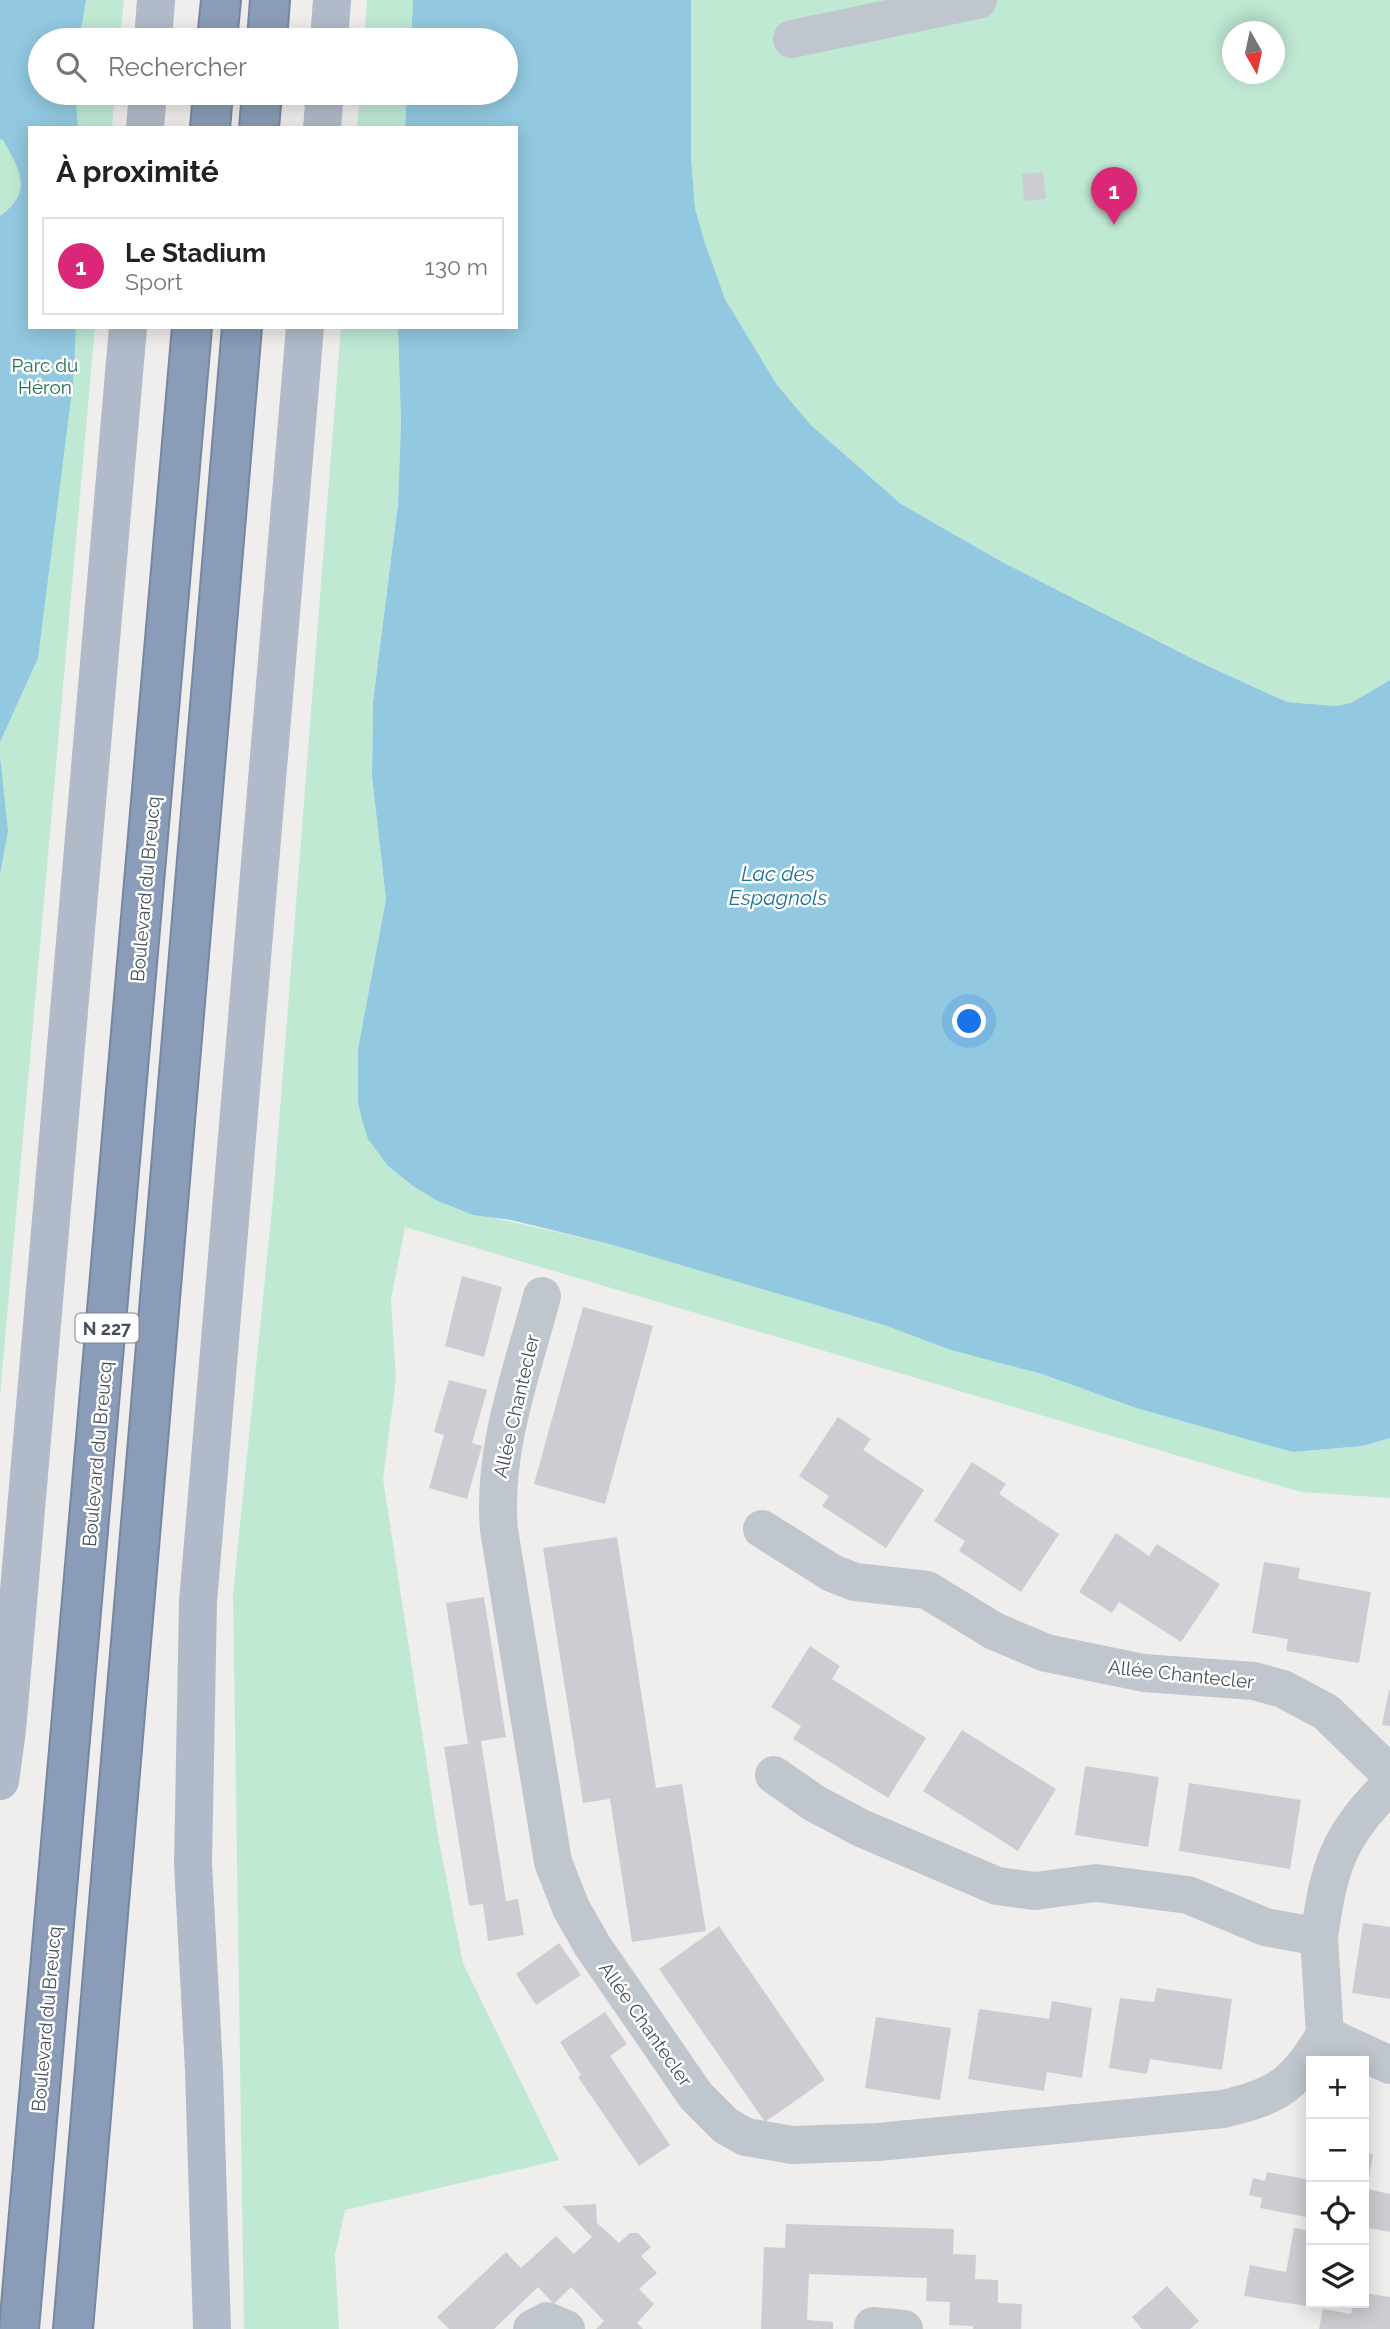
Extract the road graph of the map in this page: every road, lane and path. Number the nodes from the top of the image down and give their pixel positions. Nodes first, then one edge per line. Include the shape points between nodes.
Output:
1 (156, 0) edge
2 (221, 0) edge
3 (270, 0) edge
4 (332, 0) edge
5 (978, 0) edge
6 (154, 28) edge
7 (218, 28) edge
8 (268, 28) edge
9 (330, 28) edge
10 (792, 39) dead end
11 (147, 105) edge
12 (212, 105) edge
13 (261, 105) edge
14 (324, 105) edge
15 (145, 126) edge
16 (210, 126) edge
17 (259, 126) edge
18 (322, 126) edge
19 (128, 329) edge
20 (192, 329) edge
21 (242, 329) edge
22 (305, 329) edge
23 (542, 1296) dead end
24 (761, 1529) dead end
25 (1390, 1774) edge
26 (774, 1775) dead end
27 (0, 1781) edge
28 (1390, 1785) edge
29 (1319, 1937) junction
30 (1325, 2035) junction
31 (1390, 2065) edge
32 (19, 2329) edge
33 (74, 2329) edge
34 (212, 2329) edge
35 (532, 2329) edge
36 (566, 2329) edge

1 - 6 main road
2 - 7 highway
3 - 8 highway
4 - 9 main road
5 - 10 street
11 - 15 main road
12 - 16 highway
13 - 17 highway
14 - 18 main road
19 - 27 main road
20 - 32 highway, Boulevard du Breucq / N 227
21 - 33 highway, N 227
22 - 34 main road via 198,1602 192,1864
23 - 30 street, Allée Chantecler via 503,1446 496,1496 553,1862 570,1908 592,1945 696,2096 726,2126 769,2143 844,2144 1223,2109 1268,2096 1289,2084
24 - 25 street, Allée Chantecler via 832,1573 855,1582 927,1590 994,1631 1046,1653 1144,1673 1254,1681 1283,1689 1326,1712
26 - 29 street via 849,1822 976,1880 1035,1891 1096,1883 1188,1895 1265,1927
28 - 29 street via 1354,1822 1342,1842
29 - 30 street
30 - 31 street
35 - 36 street via 547,2321

